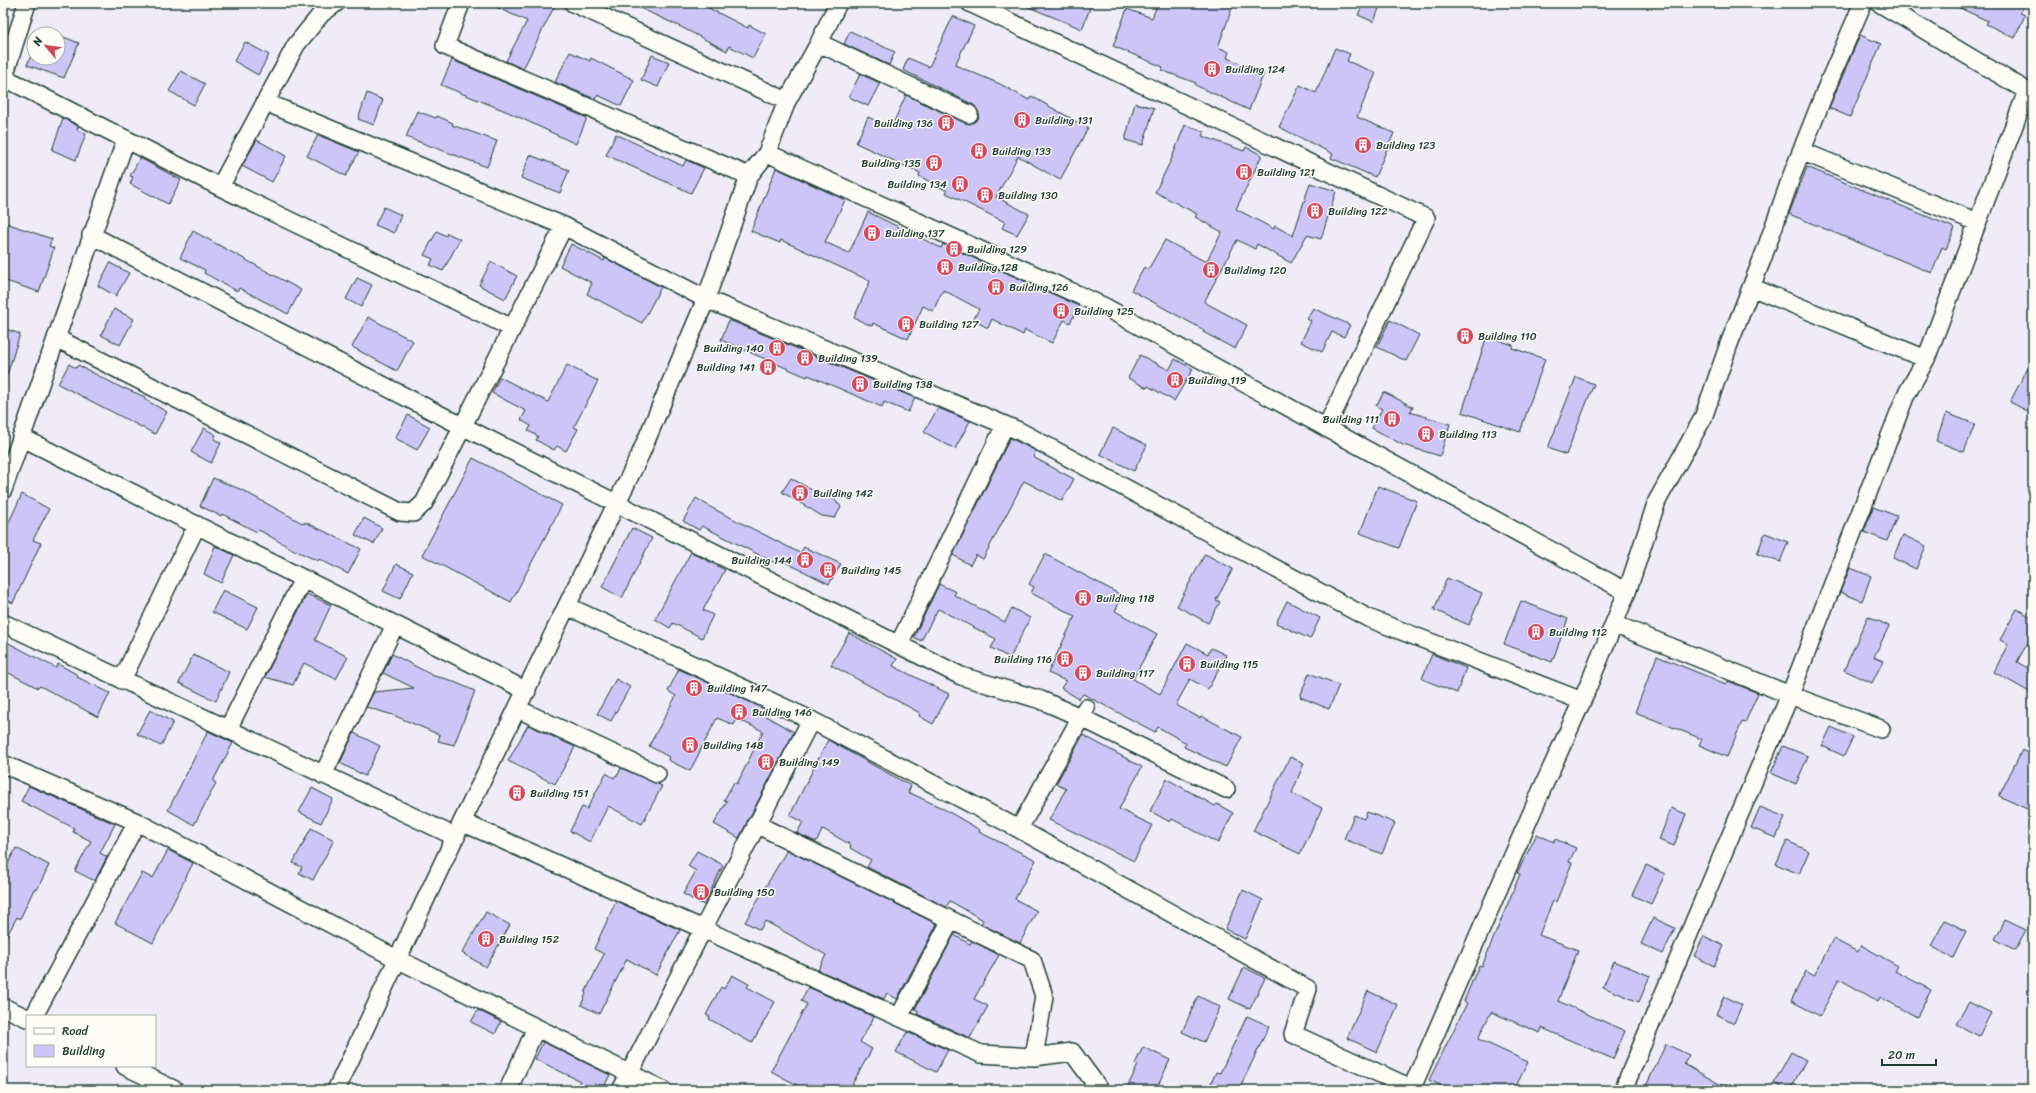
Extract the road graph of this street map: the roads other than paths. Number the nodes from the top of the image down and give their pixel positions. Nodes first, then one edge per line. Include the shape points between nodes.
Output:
1 (27, 3) edge
2 (336, 3) edge
3 (461, 3) edge
4 (573, 3) edge
5 (838, 3) edge
6 (970, 3) edge
7 (1863, 3) edge
8 (1879, 3) edge
9 (819, 43) junction
10 (3, 78) edge
11 (2030, 93) edge
12 (787, 101) junction
13 (265, 102) junction
14 (969, 114) dead end
15 (126, 139) junction
16 (1801, 151) junction
17 (767, 153) junction
18 (749, 176) junction
19 (220, 187) junction
20 (1977, 222) junction
21 (564, 226) junction
22 (92, 235) junction
23 (1751, 287) junction
24 (706, 299) junction
25 (512, 328) junction
26 (56, 338) junction
27 (1926, 359) junction
28 (1005, 425) junction
29 (462, 426) junction
30 (1326, 428) junction
31 (21, 437) junction
32 (3, 490) edge
33 (617, 504) junction
34 (198, 526) junction
35 (303, 579) junction
36 (1627, 592) junction
37 (567, 606) junction
38 (3, 623) edge
39 (1614, 624) junction
40 (395, 625) junction
41 (899, 644) junction
42 (122, 680) junction
43 (527, 691) junction
44 (1790, 695) junction
45 (1582, 701) junction
46 (518, 709) junction
47 (1083, 712) junction
48 (811, 720) junction
49 (228, 729) junction
50 (1881, 729) dead end
51 (3, 764) edge
52 (324, 774) junction
53 (656, 774) dead end
54 (1226, 789) dead end
55 (137, 822) junction
56 (756, 824) junction
57 (459, 829) junction
58 (1019, 829) junction
59 (951, 920) junction
60 (703, 930) junction
61 (397, 959) junction
62 (4, 1009) edge
63 (35, 1015) edge
64 (899, 1017) junction
65 (26, 1018) edge
66 (536, 1028) junction
67 (1034, 1057) junction
68 (127, 1067) edge
69 (629, 1073) junction
70 (1411, 1089) edge
71 (175, 1090) edge
72 (336, 1090) edge
73 (508, 1090) edge
74 (622, 1090) edge
75 (663, 1090) edge
76 (1100, 1090) edge
77 (1623, 1090) edge

1 - 10 street
2 - 13 street via 322,13 296,44
3 - 18 street via 445,46
4 - 12 street
5 - 9 street
6 - 30 street via 1426,218
7 - 16 street
8 - 11 street
9 - 12 street
9 - 14 street
10 - 15 street
11 - 20 street
12 - 17 street
13 - 19 street
13 - 21 street
15 - 19 street
15 - 22 street
16 - 20 street
16 - 23 street
17 - 18 street
17 - 30 street via 1103,306
18 - 24 street
19 - 25 street
20 - 27 street
21 - 24 street
21 - 25 street
22 - 26 street
22 - 29 street
23 - 27 street
23 - 36 street via 1703,418 1657,501
24 - 28 street
24 - 33 street
25 - 29 street
26 - 29 street via 406,514 424,503
26 - 31 street
27 - 44 street via 1905,397
28 - 41 street
28 - 45 street via 1019,430 1368,618
29 - 33 street
30 - 36 street
31 - 32 street
31 - 34 street
33 - 37 street
33 - 41 street
34 - 35 street
34 - 42 street
35 - 40 street
35 - 49 street
36 - 39 street
37 - 43 street
37 - 48 street
38 - 42 street
39 - 44 street
39 - 45 street
40 - 43 street
40 - 52 street
41 - 47 street via 961,676
42 - 49 street
43 - 46 street
44 - 50 street
44 - 77 street
45 - 70 street
46 - 53 street
46 - 57 street
47 - 54 street
47 - 58 street
48 - 56 street
48 - 58 street
49 - 52 street
51 - 55 street
52 - 57 street
55 - 61 street
55 - 63 street
56 - 59 street
56 - 60 street
57 - 60 street
57 - 61 street
58 - 70 street via 1308,988 1293,1034
59 - 64 street
59 - 67 street via 1032,960 1044,996
60 - 64 street
60 - 69 street
61 - 66 street
61 - 72 street
62 - 65 street
64 - 67 street via 982,1054
66 - 69 street
66 - 73 street
67 - 76 street via 1072,1052
68 - 71 street
69 - 74 street
69 - 75 street

